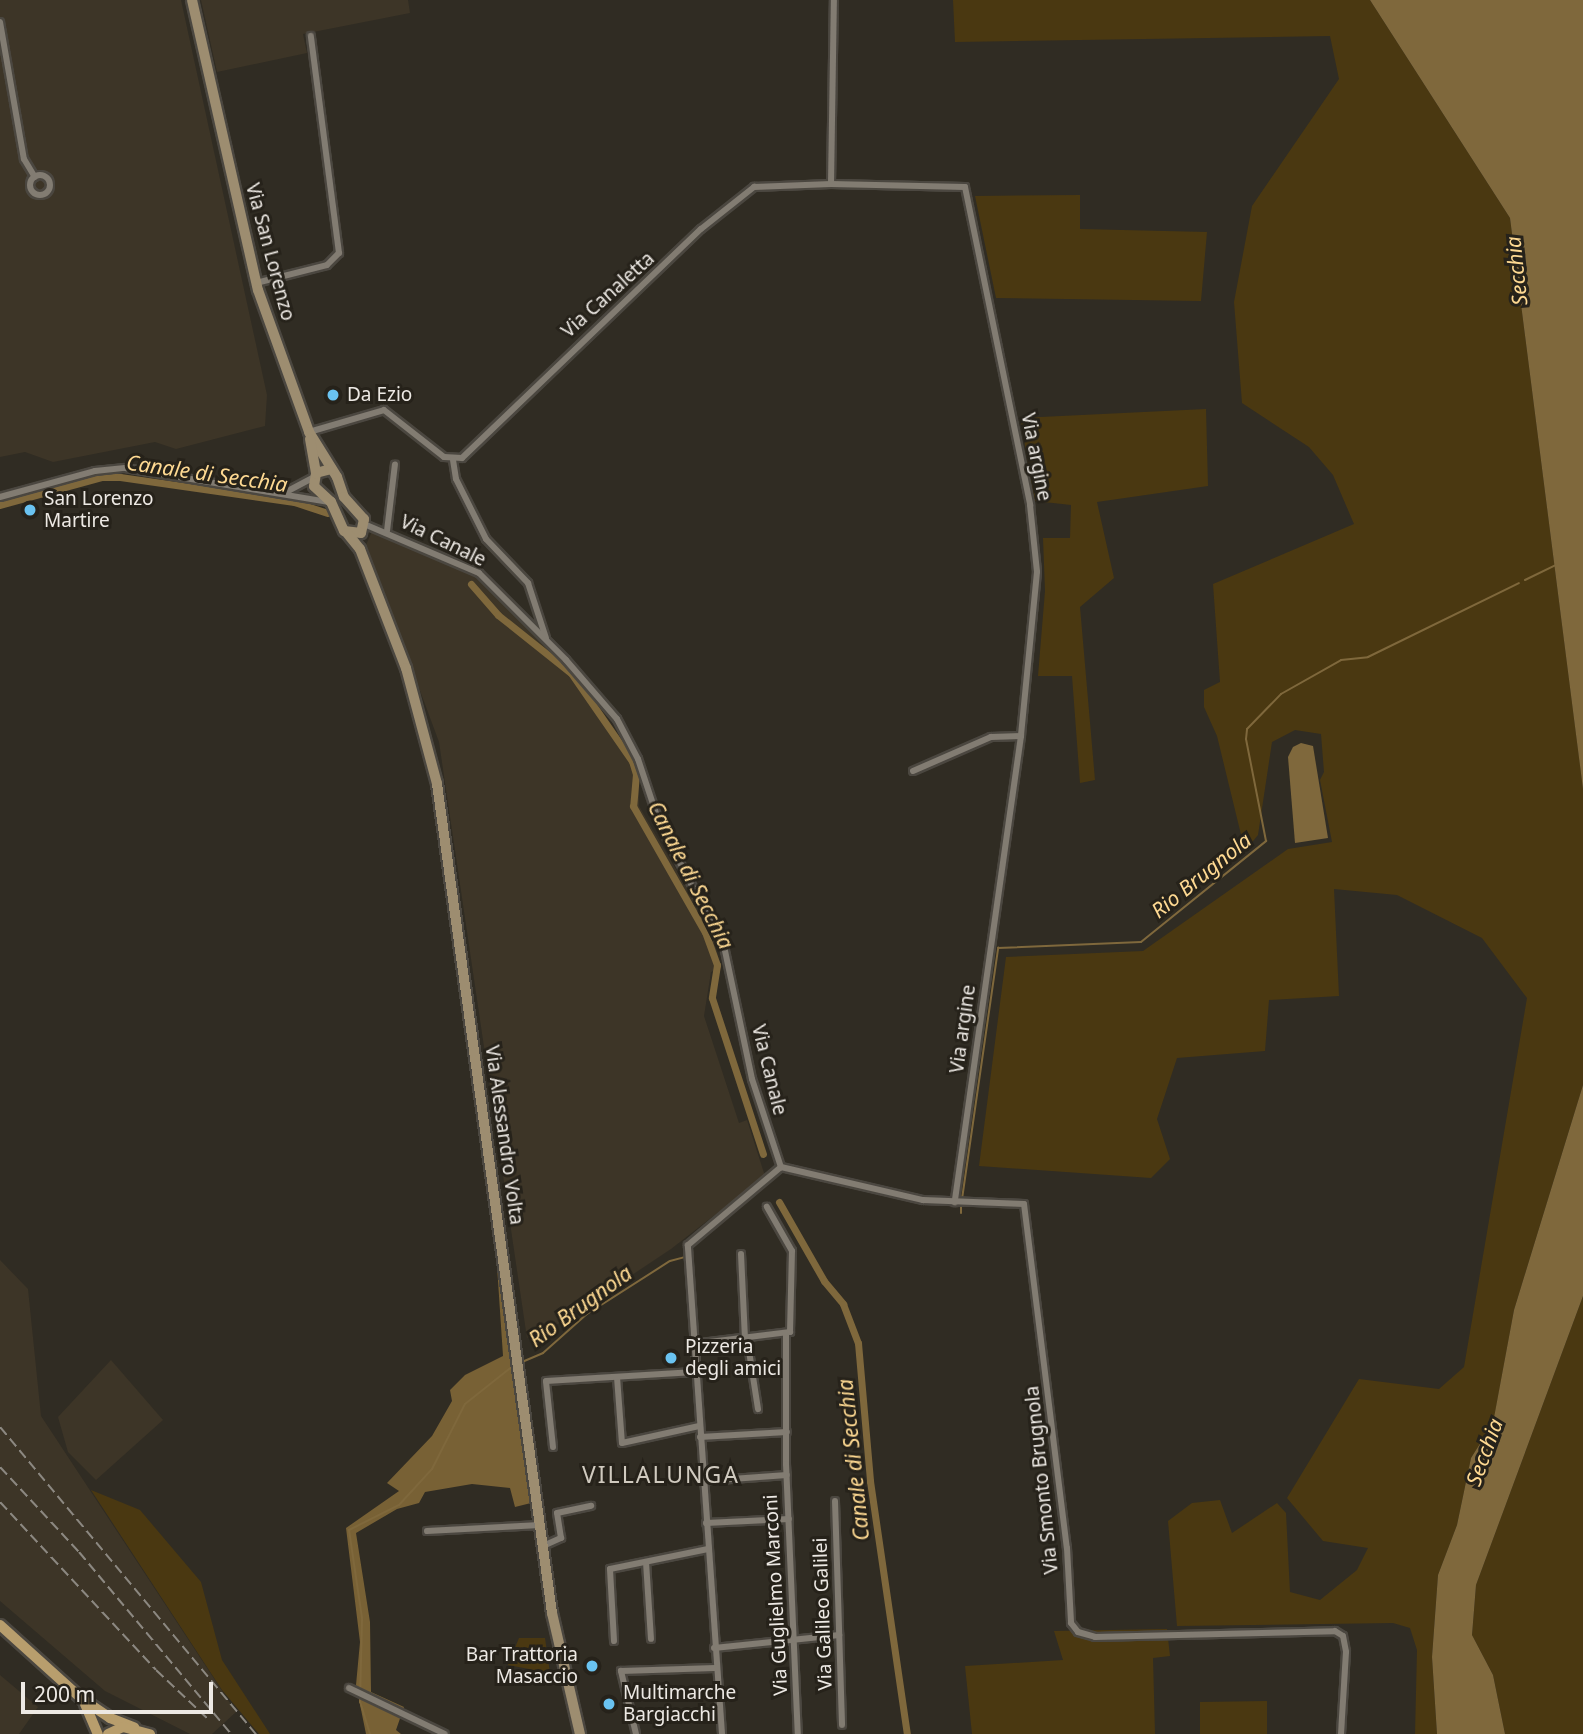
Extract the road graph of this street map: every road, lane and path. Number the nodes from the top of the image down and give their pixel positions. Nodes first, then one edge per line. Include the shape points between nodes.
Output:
1 (194, 0) edge
2 (834, 0) edge
3 (0, 22) edge
4 (311, 36) dead end
5 (35, 177) dead end
6 (831, 184) junction
7 (965, 187) joint
8 (256, 283) junction
9 (309, 432) junction
10 (453, 460) junction
11 (395, 464) dead end
12 (331, 469) junction
13 (315, 475) junction
14 (284, 493) junction
15 (0, 497) edge
16 (334, 505) junction
17 (363, 528) junction
18 (387, 531) junction
19 (347, 533) junction
20 (360, 549) junction
21 (547, 640) junction
22 (1021, 736) junction
23 (913, 771) dead end
24 (781, 1167) junction
25 (959, 1202) junction
26 (767, 1207) dead end
27 (741, 1254) dead end
28 (786, 1335) junction
29 (746, 1339) junction
30 (693, 1344) junction
31 (695, 1372) junction
32 (617, 1377) junction
33 (758, 1409) dead end
34 (699, 1426) junction
35 (787, 1432) junction
36 (700, 1437) junction
37 (553, 1447) dead end
38 (787, 1475) junction
39 (704, 1481) junction
40 (835, 1502) dead end
41 (592, 1506) dead end
42 (789, 1519) junction
43 (706, 1523) junction
44 (540, 1525) junction
45 (427, 1531) dead end
46 (543, 1546) junction
47 (708, 1549) junction
48 (646, 1562) junction
49 (0, 1625) edge
50 (839, 1635) junction
51 (794, 1638) junction
52 (650, 1639) dead end
53 (614, 1641) dead end
54 (714, 1648) junction
55 (715, 1668) junction
56 (349, 1688) dead end
57 (82, 1699) junction
58 (842, 1725) dead end
59 (134, 1727) junction
60 (98, 1734) edge
61 (108, 1734) edge
62 (149, 1734) edge
63 (445, 1734) edge
64 (580, 1734) edge
65 (636, 1734) edge
66 (722, 1734) edge
67 (798, 1734) edge
68 (1341, 1734) edge

1 - 8 main road, Via San Lorenzo
2 - 6 street
3 - 5 street via 24,159
4 - 8 street via 339,253 327,265
6 - 7 street, Via Canaletta
6 - 10 street, Via Canaletta via 754,187 736,197 566,355 470,455
7 - 22 street, Via argine via 1030,505 1037,572
8 - 9 main road, Via San Lorenzo
9 - 10 street via 388,411 436,452
9 - 12 main road
9 - 13 main road
10 - 21 street via 456,479 486,539 528,583
11 - 18 street
12 - 13 main road
12 - 17 main road
13 - 14 street
13 - 16 main road via 314,486
14 - 15 street via 110,468
14 - 16 street
16 - 19 main road
17 - 18 street, Via Canale
17 - 19 main road
17 - 20 main road
18 - 21 street, Via Canale via 479,573
19 - 20 main road
20 - 44 main road, Via Alessandro Volta via 406,668 437,784
21 - 24 street, Via Canale via 625,732 660,825 724,946 752,1079
22 - 23 street via 990,737
22 - 25 street, Via argine
24 - 25 street, Via Smonto Brugnola via 911,1199
24 - 30 street via 688,1245
25 - 68 street, Via Smonto Brugnola via 1024,1205 1067,1548 1071,1623 1086,1635 1103,1637 1335,1631 1343,1636 1346,1652
26 - 28 street, Via Guglielmo Marconi via 792,1251 791,1328
27 - 29 street
28 - 29 street
28 - 35 street, Via Guglielmo Marconi
29 - 30 street
29 - 33 street
30 - 31 street
31 - 32 street
31 - 34 street
32 - 34 street via 622,1443
32 - 37 street via 546,1381
34 - 36 street
35 - 36 street
35 - 38 street, Via Guglielmo Marconi
36 - 39 street
38 - 39 street
38 - 42 street, Via Guglielmo Marconi
39 - 43 street
40 - 50 street, Via Galileo Galilei
41 - 46 street via 557,1513 561,1538
42 - 43 street
42 - 51 street, Via Guglielmo Marconi
43 - 47 street
44 - 45 street
44 - 46 main road, Via Alessandro Volta
46 - 64 main road, Via Alessandro Volta
47 - 48 street
47 - 54 street
48 - 52 street
48 - 53 street via 610,1569
49 - 57 main road
50 - 51 street
50 - 58 street, Via Galileo Galilei
51 - 54 street
51 - 67 street, Via Guglielmo Marconi
54 - 55 street
55 - 65 street via 621,1671
55 - 66 street
56 - 63 street
57 - 59 main road
57 - 60 main road
59 - 61 main road
59 - 62 main road

